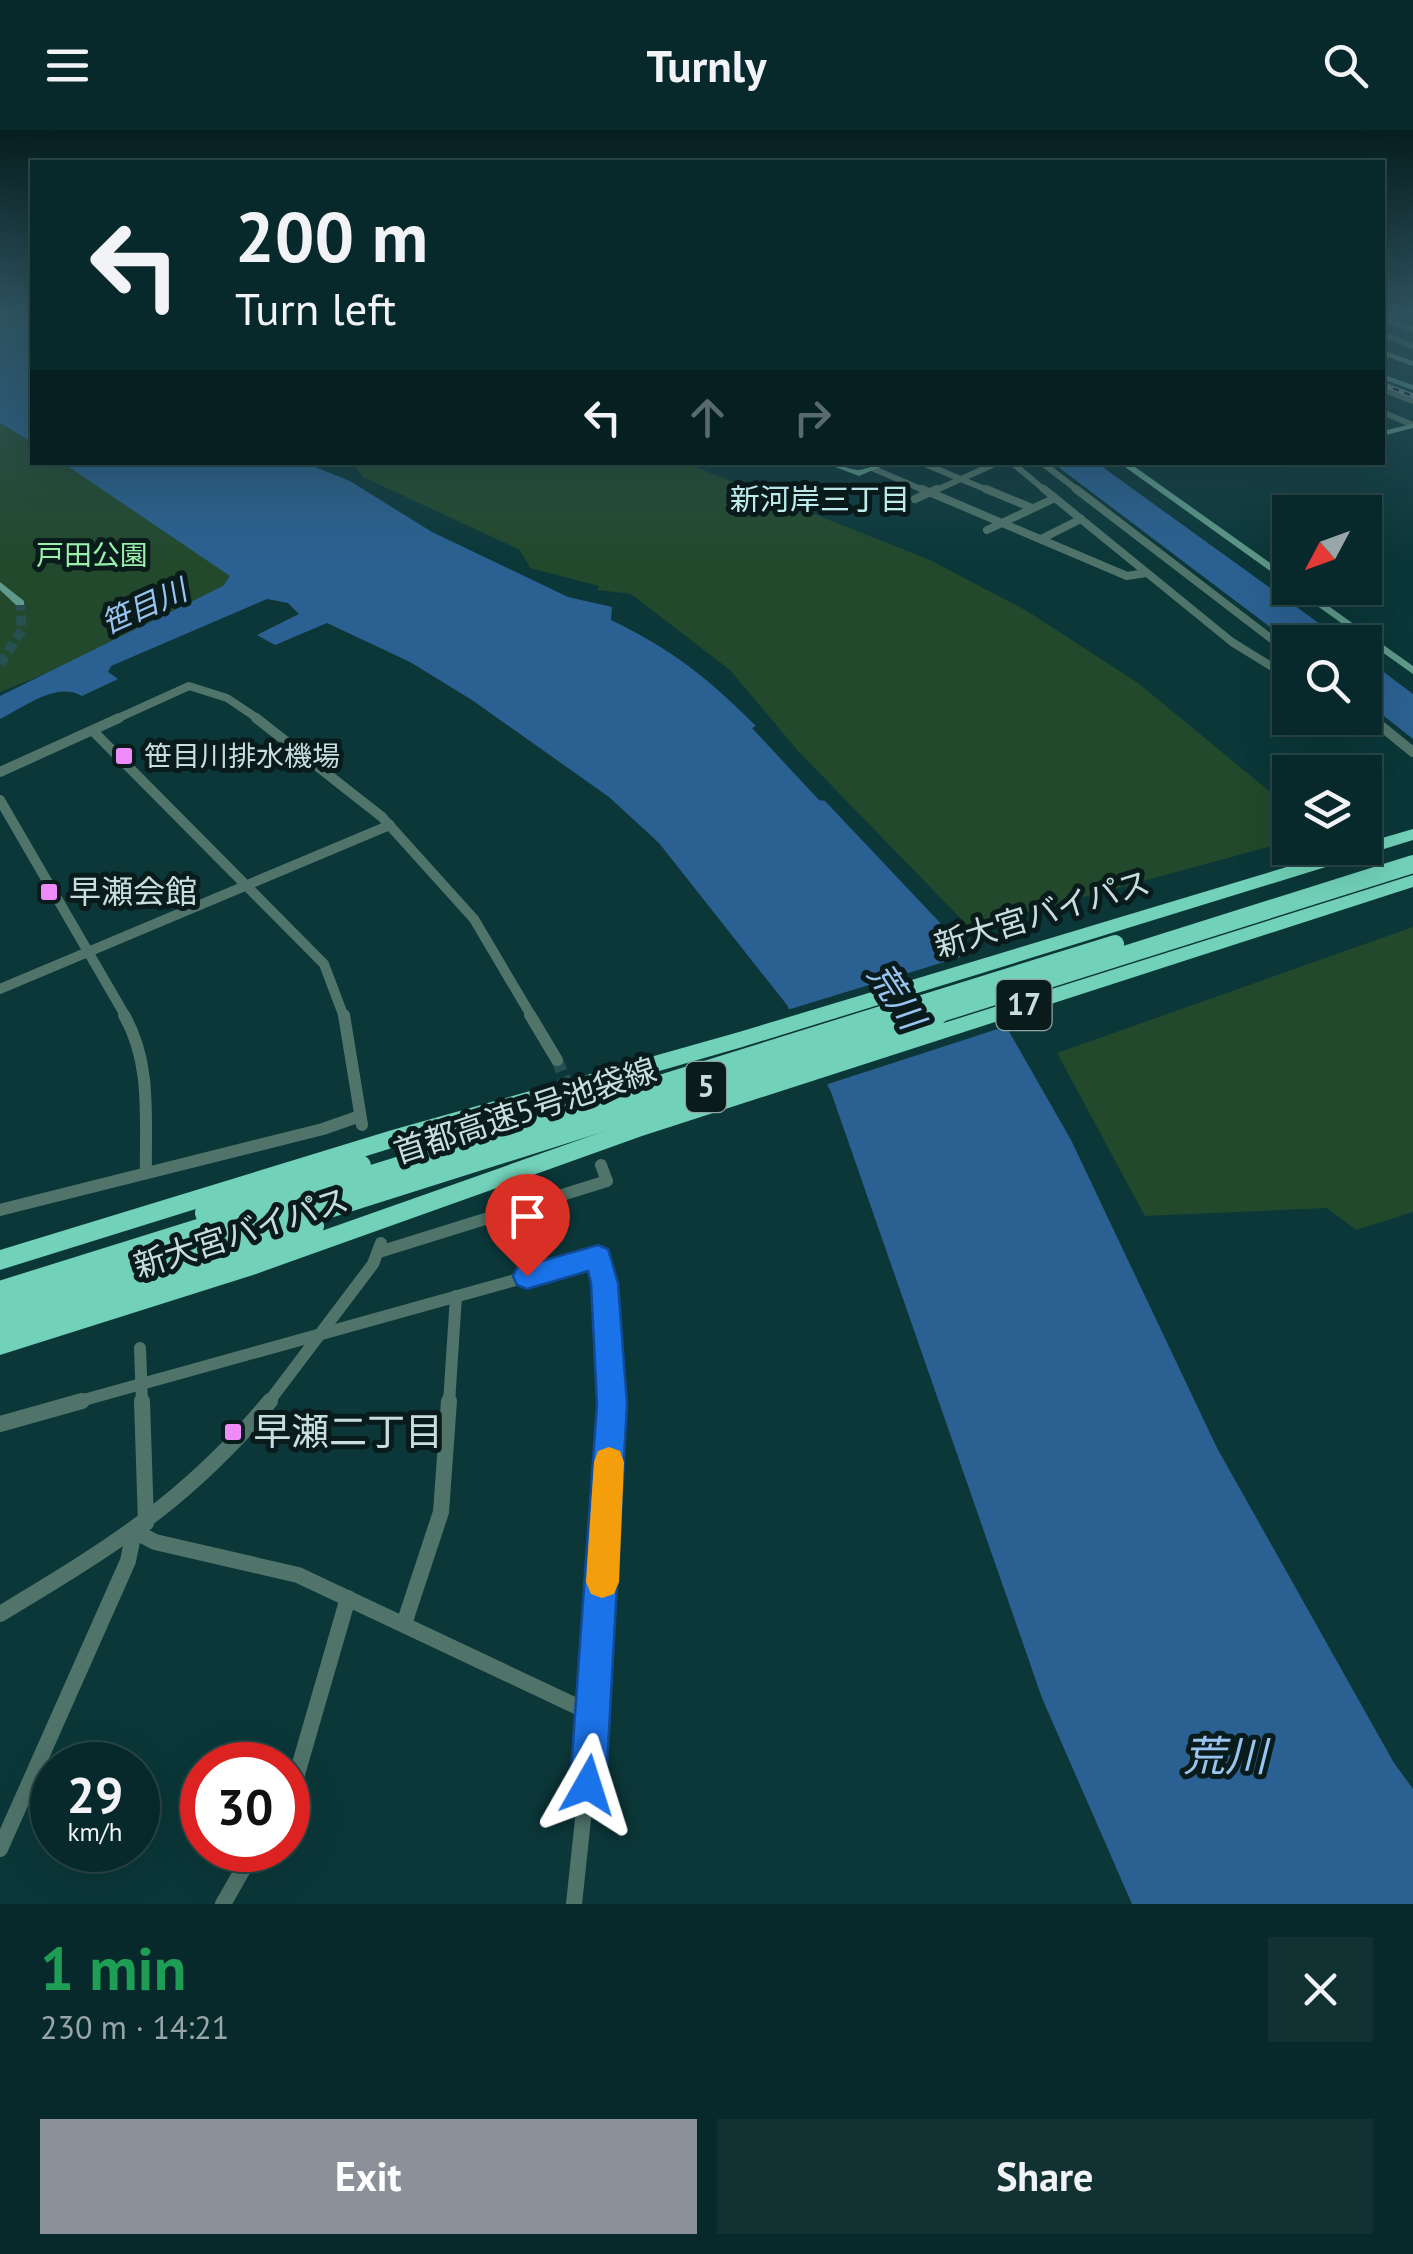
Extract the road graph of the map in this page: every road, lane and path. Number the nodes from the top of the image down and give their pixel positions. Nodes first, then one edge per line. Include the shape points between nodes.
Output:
1 (1385, 413) edge
2 (1413, 426) edge
3 (1385, 433) edge
4 (835, 465) edge
5 (881, 465) edge
6 (927, 465) edge
7 (985, 465) edge
8 (993, 465) edge
9 (1015, 465) edge
10 (1046, 465) edge
11 (1126, 465) edge
12 (989, 467) junction
13 (874, 468) junction
14 (961, 479) junction
15 (1074, 486) junction
16 (1046, 491) junction
17 (930, 493) junction
18 (1055, 498) junction
19 (915, 500) dead end
20 (1032, 508) junction
21 (1081, 520) junction
22 (1002, 523) junction
23 (986, 530) dead end
24 (1041, 540) junction
25 (1155, 548) junction
26 (1121, 552) junction
27 (1272, 569) edge
28 (1146, 572) junction
29 (1, 587) edge
30 (1215, 594) junction
31 (1181, 601) junction
32 (20, 604) dead end
33 (1321, 605) edge
34 (1272, 640) edge
35 (1272, 667) edge
36 (1413, 671) edge
37 (1382, 727) edge
38 (93, 731) junction
39 (1413, 752) edge
40 (0, 772) edge
41 (0, 800) edge
42 (390, 826) junction
43 (1413, 834) edge
44 (1413, 850) edge
45 (1413, 864) edge
46 (1413, 881) edge
47 (247, 885) junction
48 (88, 952) junction
49 (0, 989) edge
50 (557, 1060) tunnel mouth
51 (569, 1122) junction
52 (601, 1165) dead end
53 (146, 1173) junction
54 (0, 1210) edge
55 (0, 1260) edge
56 (0, 1282) edge
57 (0, 1292) edge
58 (456, 1296) junction
59 (0, 1311) edge
60 (0, 1331) edge
61 (320, 1335) junction
62 (0, 1344) edge
63 (140, 1348) dead end
64 (141, 1384) junction
65 (0, 1424) edge
66 (140, 1527) junction
67 (348, 1598) junction
68 (0, 1614) edge
69 (404, 1624) junction
70 (594, 1715) junction
71 (306, 1742) edge
72 (0, 1849) edge
73 (241, 1872) edge
74 (223, 1904) edge
75 (574, 1904) edge

1 - 2 street
2 - 3 street
4 - 13 street via 855,472
5 - 13 street
6 - 14 street
7 - 12 street
8 - 12 street
9 - 16 street
10 - 15 street
11 - 27 street
12 - 14 street
13 - 17 street
14 - 17 street
14 - 20 street
15 - 16 street
15 - 25 street
16 - 18 street
17 - 19 street
17 - 22 street
18 - 20 street
18 - 21 street
20 - 22 street
21 - 24 street
21 - 26 street
22 - 23 street
22 - 24 street
24 - 28 street via 1126,576
25 - 26 street
25 - 30 street
26 - 28 street
28 - 31 street
29 - 32 street
30 - 31 street
30 - 34 street
31 - 35 street
33 - 36 street
37 - 39 street
38 - 40 street
38 - 42 street via 196,686 227,698 290,741
38 - 47 street
41 - 48 street
42 - 47 street
42 - 50 street via 474,919
43 - 55 highway, 新大宮バイパス / 17
44 - 51 highway, 首都高速5号池袋線 / 5, bridge
45 - 51 highway, 首都高速5号池袋線 / 5, bridge
46 - 62 highway, 新大宮バイパス / 17 via 636,1130 253,1265
47 - 48 street
47 - 53 street via 332,976 361,1120
48 - 49 street
48 - 53 street via 140,1051
51 - 56 highway, bridge via 310,1179
51 - 57 highway, 首都高速5号池袋線 / 5, bridge
51 - 59 highway, 首都高速5号池袋線 / 5, bridge
51 - 60 highway, bridge via 324,1222
52 - 61 street via 607,1181 380,1247
53 - 54 street
58 - 61 street
58 - 69 street via 442,1512
58 - 70 street via 598,1257 612,1404
61 - 64 street
61 - 66 street via 242,1436
63 - 64 street
64 - 65 street
64 - 66 street
66 - 67 street via 155,1542 298,1574
66 - 68 street
66 - 72 street
67 - 69 street
67 - 71 street
69 - 70 street
70 - 75 street
73 - 74 street

